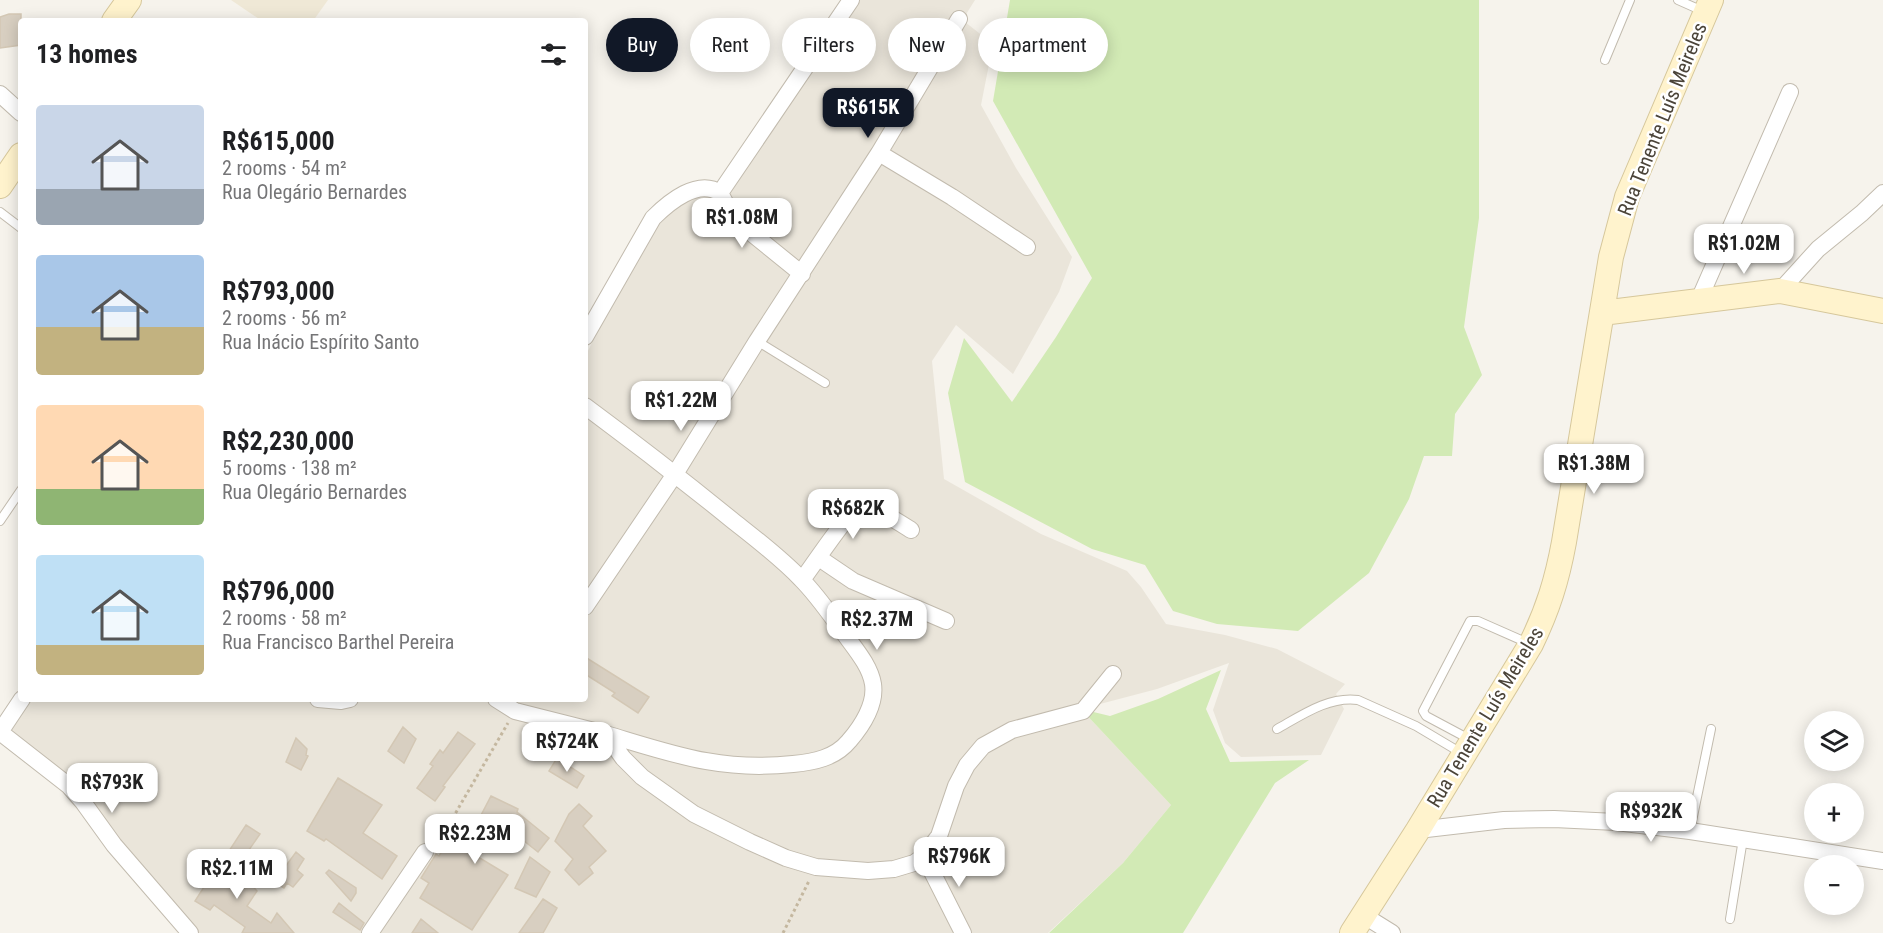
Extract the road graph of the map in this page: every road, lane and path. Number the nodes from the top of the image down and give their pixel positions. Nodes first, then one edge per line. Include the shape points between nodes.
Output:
1 (129, 0) edge
2 (851, 0) edge
3 (1630, 0) edge
4 (1678, 0) edge
5 (1708, 6) edge
6 (116, 18) edge
7 (1605, 60) dead end
8 (927, 72) edge
9 (1790, 92) dead end
10 (0, 94) edge
11 (18, 110) edge
12 (879, 153) junction
13 (18, 159) edge
14 (0, 185) edge
15 (720, 193) junction
16 (1883, 193) edge
17 (0, 212) edge
18 (18, 226) edge
19 (1027, 247) dead end
20 (802, 274) junction
21 (1780, 291) junction
22 (1698, 302) junction
23 (1883, 311) edge
24 (1602, 313) junction
25 (588, 332) edge
26 (757, 341) junction
27 (825, 383) dead end
28 (588, 408) edge
29 (675, 474) junction
30 (18, 494) edge
31 (0, 521) edge
32 (911, 530) dead end
33 (819, 558) junction
34 (802, 580) junction
35 (588, 603) edge
36 (946, 621) dead end
37 (1531, 644) junction
38 (1113, 674) dead end
39 (20, 702) edge
40 (519, 705) edge
41 (1277, 729) dead end
42 (1712, 729) dead end
43 (0, 732) edge
44 (606, 734) junction
45 (1467, 747) junction
46 (1418, 830) junction
47 (1690, 831) junction
48 (1743, 839) junction
49 (425, 852) joint
50 (924, 856) junction
51 (1883, 861) edge
52 (816, 867) junction
53 (1730, 919) dead end
54 (1357, 924) edge
55 (190, 933) edge
56 (370, 933) edge
57 (783, 933) edge
58 (963, 933) edge
59 (1392, 933) edge

1 - 6 main road
2 - 15 street
3 - 7 lane
4 - 5 lane
5 - 24 main road, Rua Tenente Luís Meireles via 1628,197 1611,257
8 - 12 street
9 - 22 street
10 - 11 street
12 - 19 street
12 - 20 street
13 - 14 main road
15 - 20 street via 734,219
15 - 25 street via 699,187 653,218
16 - 21 street via 1818,249
17 - 18 lane
20 - 26 street
21 - 22 main road
21 - 23 main road
22 - 24 main road
24 - 37 main road, Rua Tenente Luís Meireles via 1556,583
26 - 27 lane
26 - 29 street
28 - 29 street
29 - 34 street
29 - 35 street
30 - 31 lane
32 - 33 street via 876,510 857,508
33 - 34 street
33 - 36 street via 853,581
34 - 44 street via 850,641 873,683 867,714 843,748 834,755 809,762 737,767 702,762
37 - 45 main road, Rua Tenente Luís Meireles
37 - 45 lane via 1470,621 1423,711
38 - 50 street via 1083,711 1012,730 978,750 956,786 939,836
39 - 43 street
40 - 44 street
40 - 49 path via 455,814
41 - 45 lane via 1341,699 1358,700
42 - 47 lane
43 - 55 street via 69,786
44 - 52 street via 642,777 694,814 768,850
45 - 46 main road, Rua Tenente Luís Meireles
46 - 47 street via 1504,820 1554,819
46 - 54 main road, Rua Tenente Luís Meireles
47 - 48 street
48 - 51 street
48 - 53 lane
49 - 56 street
50 - 52 street via 914,863 868,871
50 - 58 street
52 - 57 path
54 - 59 street

